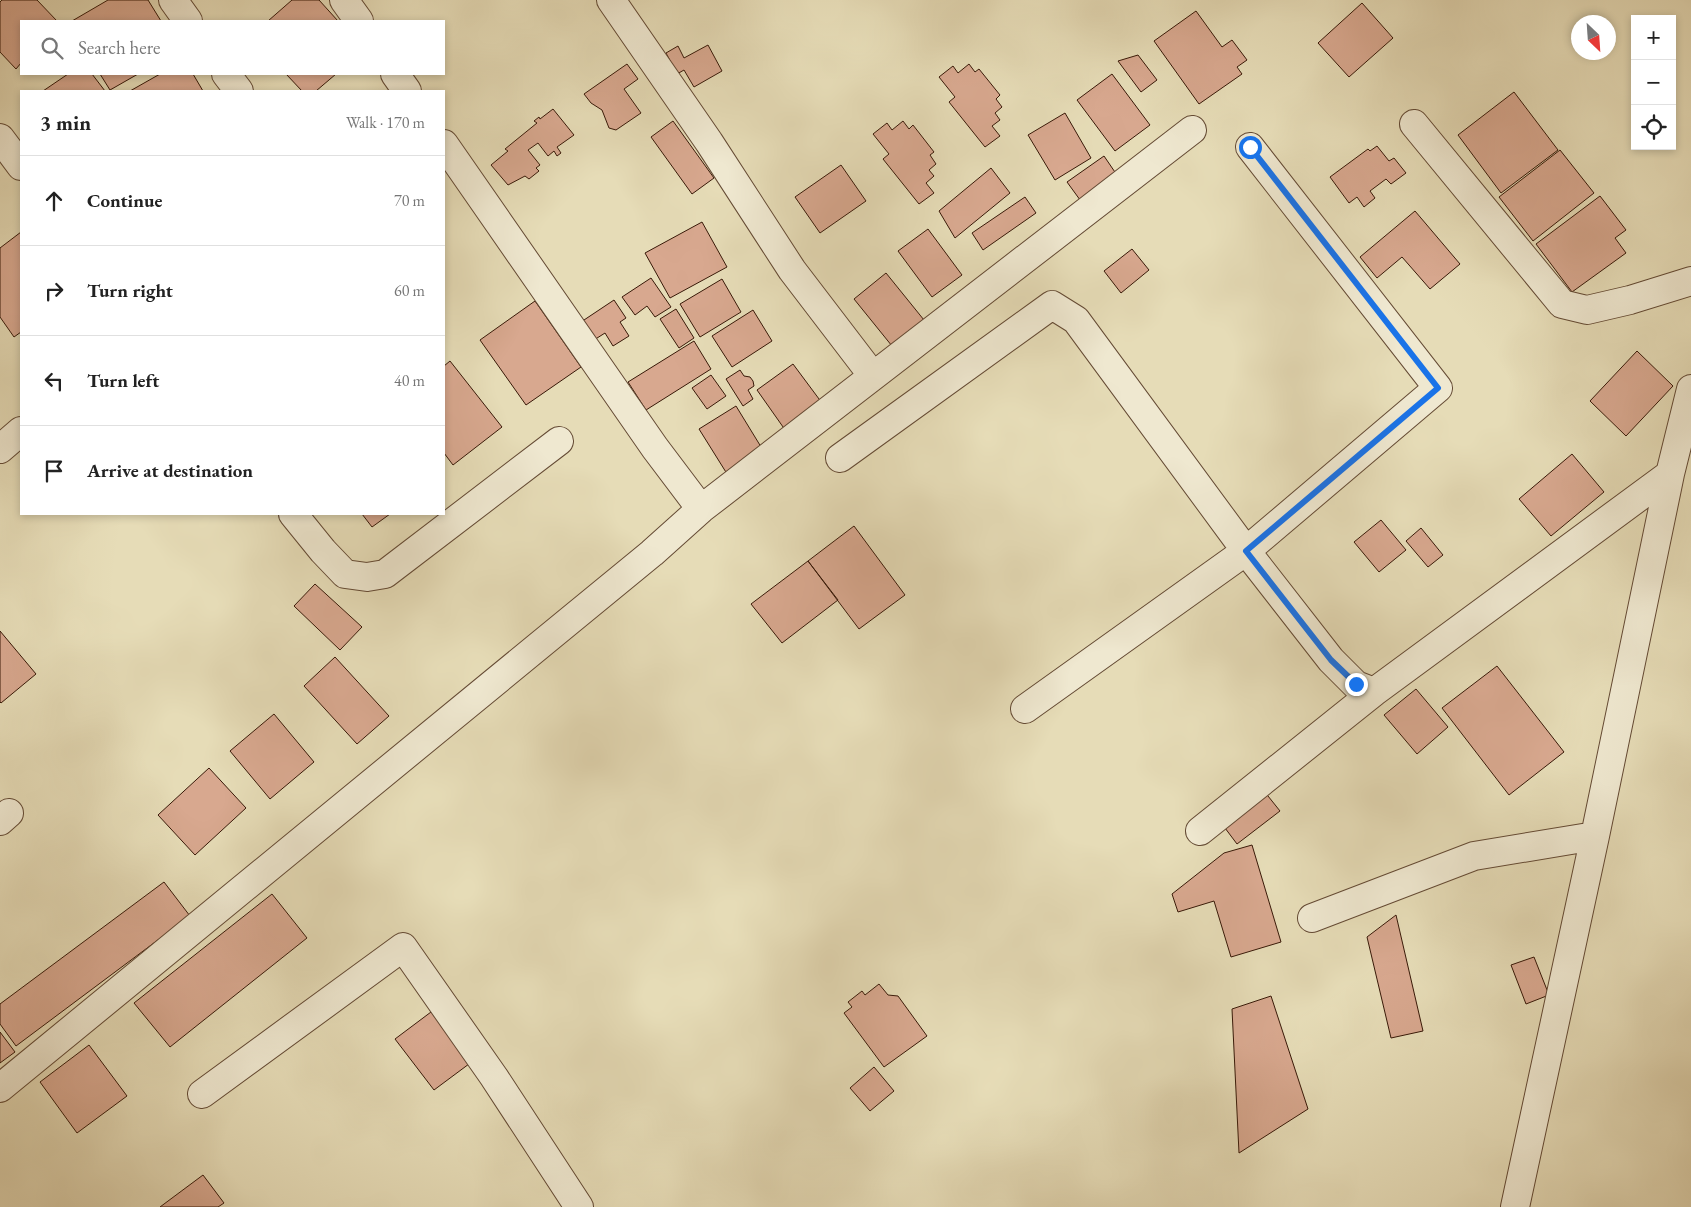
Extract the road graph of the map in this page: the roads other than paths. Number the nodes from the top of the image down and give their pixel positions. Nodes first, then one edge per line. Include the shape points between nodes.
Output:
1 (172, 0) edge
2 (344, 0) edge
3 (611, 0) edge
4 (187, 20) edge
5 (358, 20) edge
6 (227, 75) edge
7 (396, 75) edge
8 (238, 90) edge
9 (406, 90) edge
10 (1414, 124) dead end
11 (1192, 130) dead end
12 (0, 138) edge
13 (445, 145) edge
14 (1250, 147) dead end
15 (20, 165) edge
16 (1691, 281) edge
17 (873, 376) junction
18 (1691, 389) edge
19 (20, 432) edge
20 (559, 442) dead end
21 (0, 449) edge
22 (840, 458) dead end
23 (1670, 474) junction
24 (701, 509) junction
25 (294, 515) edge
26 (1246, 551) junction
27 (1374, 692) junction
28 (1025, 709) dead end
29 (1200, 831) dead end
30 (1595, 836) junction
31 (1312, 918) dead end
32 (0, 1088) edge
33 (202, 1094) dead end
34 (579, 1207) edge
35 (1515, 1207) edge

1 - 4 street
2 - 5 street
3 - 17 street via 792,270
6 - 8 street
7 - 9 street
10 - 16 street via 1562,304 1587,310
11 - 17 street
12 - 15 street
13 - 24 street
14 - 26 street via 1438,388
17 - 24 street
18 - 23 street
19 - 21 street
20 - 25 street via 384,574 367,577 345,574
22 - 26 street via 1052,305 1076,320
23 - 27 street
23 - 30 street
24 - 32 street
26 - 27 street via 1331,660 1356,684
26 - 28 street
27 - 29 street
30 - 31 street via 1474,856
30 - 35 street
33 - 34 street via 403,947

